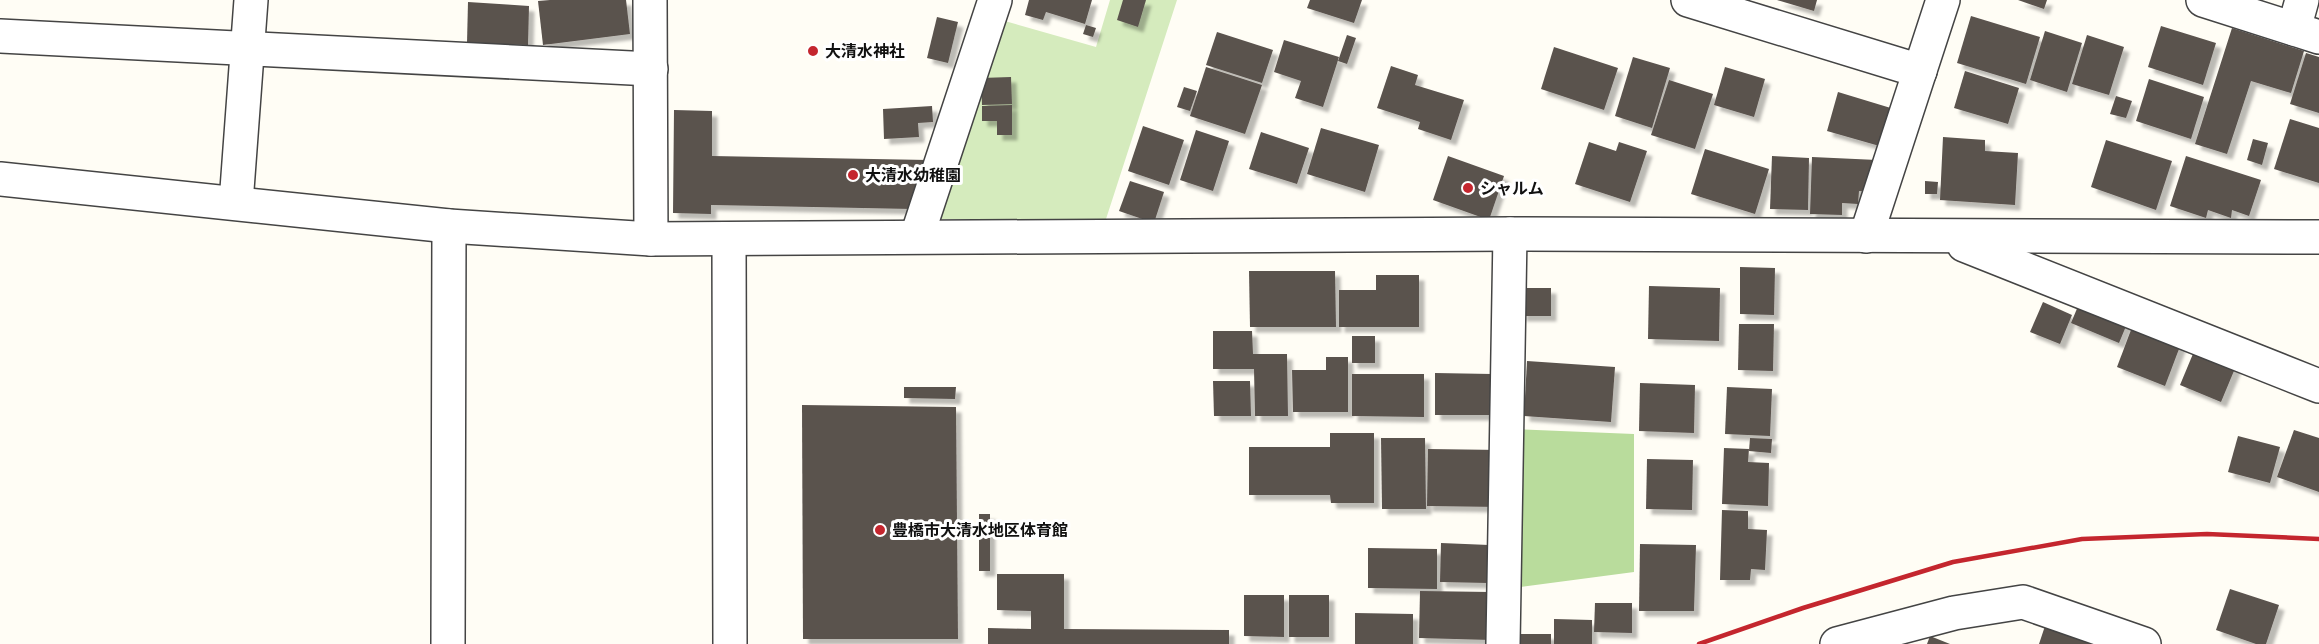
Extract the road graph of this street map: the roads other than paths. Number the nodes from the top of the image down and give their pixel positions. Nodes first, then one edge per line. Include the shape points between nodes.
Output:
1 (250, 0) edge
2 (650, 0) edge
3 (995, 0) edge
4 (1688, 0) edge
5 (1943, 0) edge
6 (2203, 0) edge
7 (2305, 22) edge
8 (0, 36) edge
9 (246, 49) junction
10 (651, 69) junction
11 (1920, 72) junction
12 (0, 179) edge
13 (236, 203) junction
14 (449, 226) junction
15 (1510, 234) junction
16 (917, 236) junction
17 (1866, 236) junction
18 (2319, 237) edge
19 (1947, 238) junction
20 (651, 239) junction
21 (729, 240) junction
22 (2319, 386) edge
23 (448, 644) edge
24 (730, 644) edge
25 (1503, 644) edge
26 (1837, 644) edge
27 (2144, 644) edge

1 - 9 street
2 - 10 street
3 - 16 street
4 - 11 street
5 - 11 street
6 - 7 street
8 - 9 street
9 - 10 street
9 - 13 street
10 - 20 street
11 - 17 street
12 - 13 street
13 - 14 street
14 - 20 street
14 - 23 street
15 - 16 street
15 - 17 street
15 - 25 street
16 - 21 street
17 - 19 street
18 - 19 street
19 - 22 street
20 - 21 street
21 - 24 street
26 - 27 street via 1954,613 2023,602

